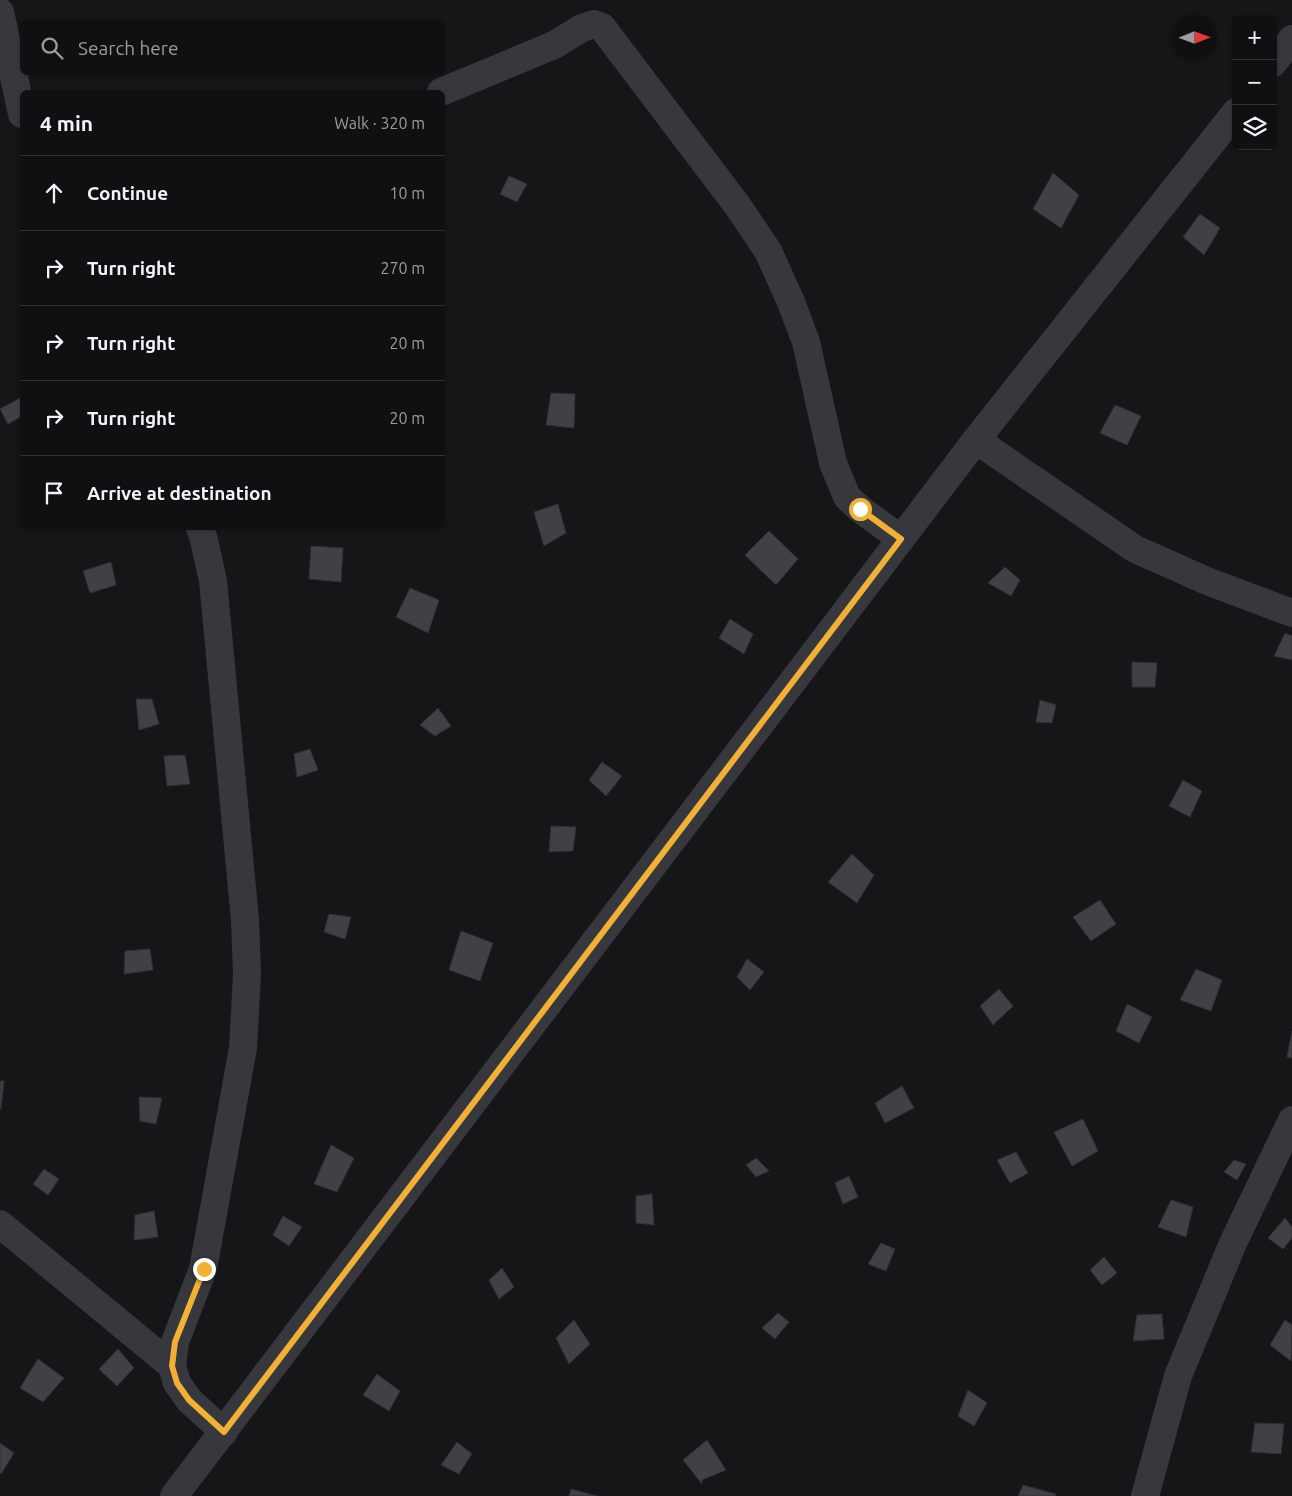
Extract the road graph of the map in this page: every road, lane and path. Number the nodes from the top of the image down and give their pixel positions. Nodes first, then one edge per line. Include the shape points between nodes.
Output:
1 (0, 12) edge
2 (1292, 39) edge
3 (1275, 60) edge
4 (445, 90) edge
5 (20, 105) edge
6 (1232, 117) edge
7 (976, 440) junction
8 (201, 530) edge
9 (901, 539) junction
10 (1292, 613) edge
11 (1292, 1120) edge
12 (0, 1224) edge
13 (172, 1366) junction
14 (224, 1432) junction
15 (174, 1496) edge
16 (1145, 1496) edge

1 - 5 street
2 - 3 street
4 - 9 street via 554,44 582,28 594,24 602,27 768,251 806,342 833,463 847,497
6 - 7 street
7 - 9 street
7 - 10 street via 1135,549
8 - 13 street via 213,581 245,920 247,974 243,1048 204,1269 175,1342
9 - 14 street
11 - 16 street via 1233,1243 1178,1376
12 - 13 street
13 - 14 street via 177,1383 189,1400
14 - 15 street

